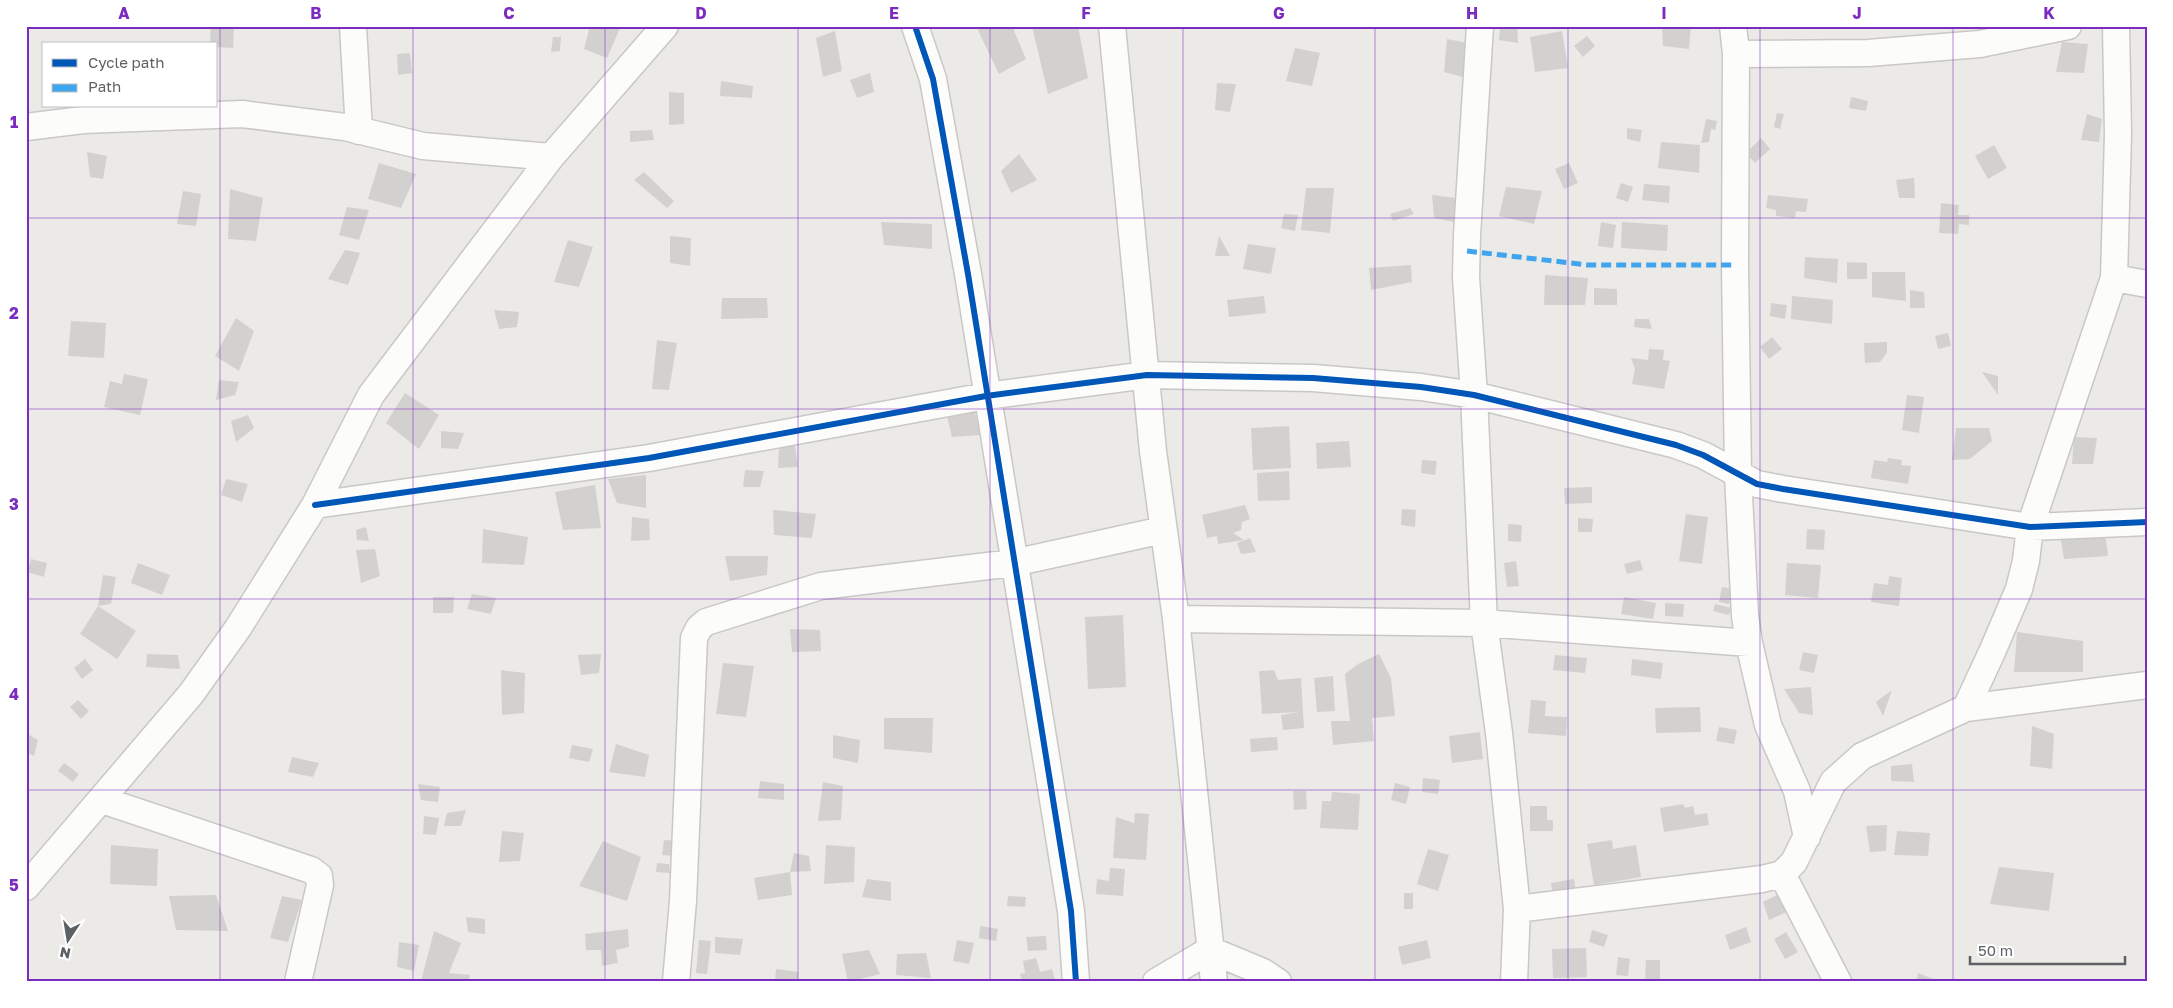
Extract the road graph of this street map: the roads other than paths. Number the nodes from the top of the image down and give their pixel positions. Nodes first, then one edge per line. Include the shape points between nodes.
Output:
1 (353, 26) edge
2 (665, 26) edge
3 (915, 26) edge
4 (1112, 26) edge
5 (1480, 26) edge
6 (1733, 26) edge
7 (2068, 26) edge
8 (2116, 26) edge
9 (1736, 54) junction
10 (26, 127) edge
11 (359, 131) junction
12 (551, 157) junction
13 (2114, 278) junction
14 (2147, 284) edge
15 (1147, 375) junction
16 (1474, 395) junction
17 (986, 396) junction
18 (1738, 475) junction
19 (316, 505) junction
20 (2147, 522) edge
21 (2030, 527) junction
22 (1163, 530) junction
23 (1013, 563) junction
24 (1176, 619) junction
25 (1484, 623) junction
26 (1749, 643) junction
27 (2147, 686) edge
28 (1966, 708) junction
29 (102, 800) junction
30 (1807, 837) junction
31 (1782, 874) junction
32 (26, 887) edge
33 (1516, 909) junction
34 (1210, 950) junction
35 (298, 982) edge
36 (676, 982) edge
37 (1076, 982) edge
38 (1156, 982) edge
39 (1214, 982) edge
40 (1278, 982) edge
41 (1514, 982) edge
42 (1838, 982) edge

1 - 11 street
2 - 12 street
3 - 17 street via 934,79
4 - 15 street
5 - 16 street via 1466,277
6 - 9 street
7 - 9 street via 1980,44 1868,53
8 - 13 street via 2118,134
9 - 18 street
10 - 11 street via 83,120 242,114 345,126
11 - 12 street via 423,146
12 - 19 street via 371,395
13 - 14 street
13 - 21 street
15 - 16 street via 1313,378
15 - 17 street
15 - 22 street
16 - 18 street via 1676,445 1703,454
16 - 25 street
17 - 19 street via 649,458
17 - 23 street
18 - 21 street via 1757,484 1783,489
18 - 26 street
19 - 29 street via 238,628 191,694
20 - 21 street
21 - 28 street via 2019,589
22 - 23 street
22 - 24 street
23 - 36 street via 821,586 706,622 699,628 694,638 683,901
23 - 37 street via 1071,911
24 - 25 street
24 - 34 street
25 - 26 street
25 - 33 street via 1499,733
26 - 30 street via 1768,725 1797,791
27 - 28 street
28 - 30 street via 1862,756 1848,766 1833,782
29 - 32 street
29 - 35 street via 311,870 319,876 320,885
30 - 31 street via 1794,862
31 - 33 street
31 - 42 street
33 - 41 street
34 - 38 street
34 - 39 street
34 - 40 street via 1263,972

